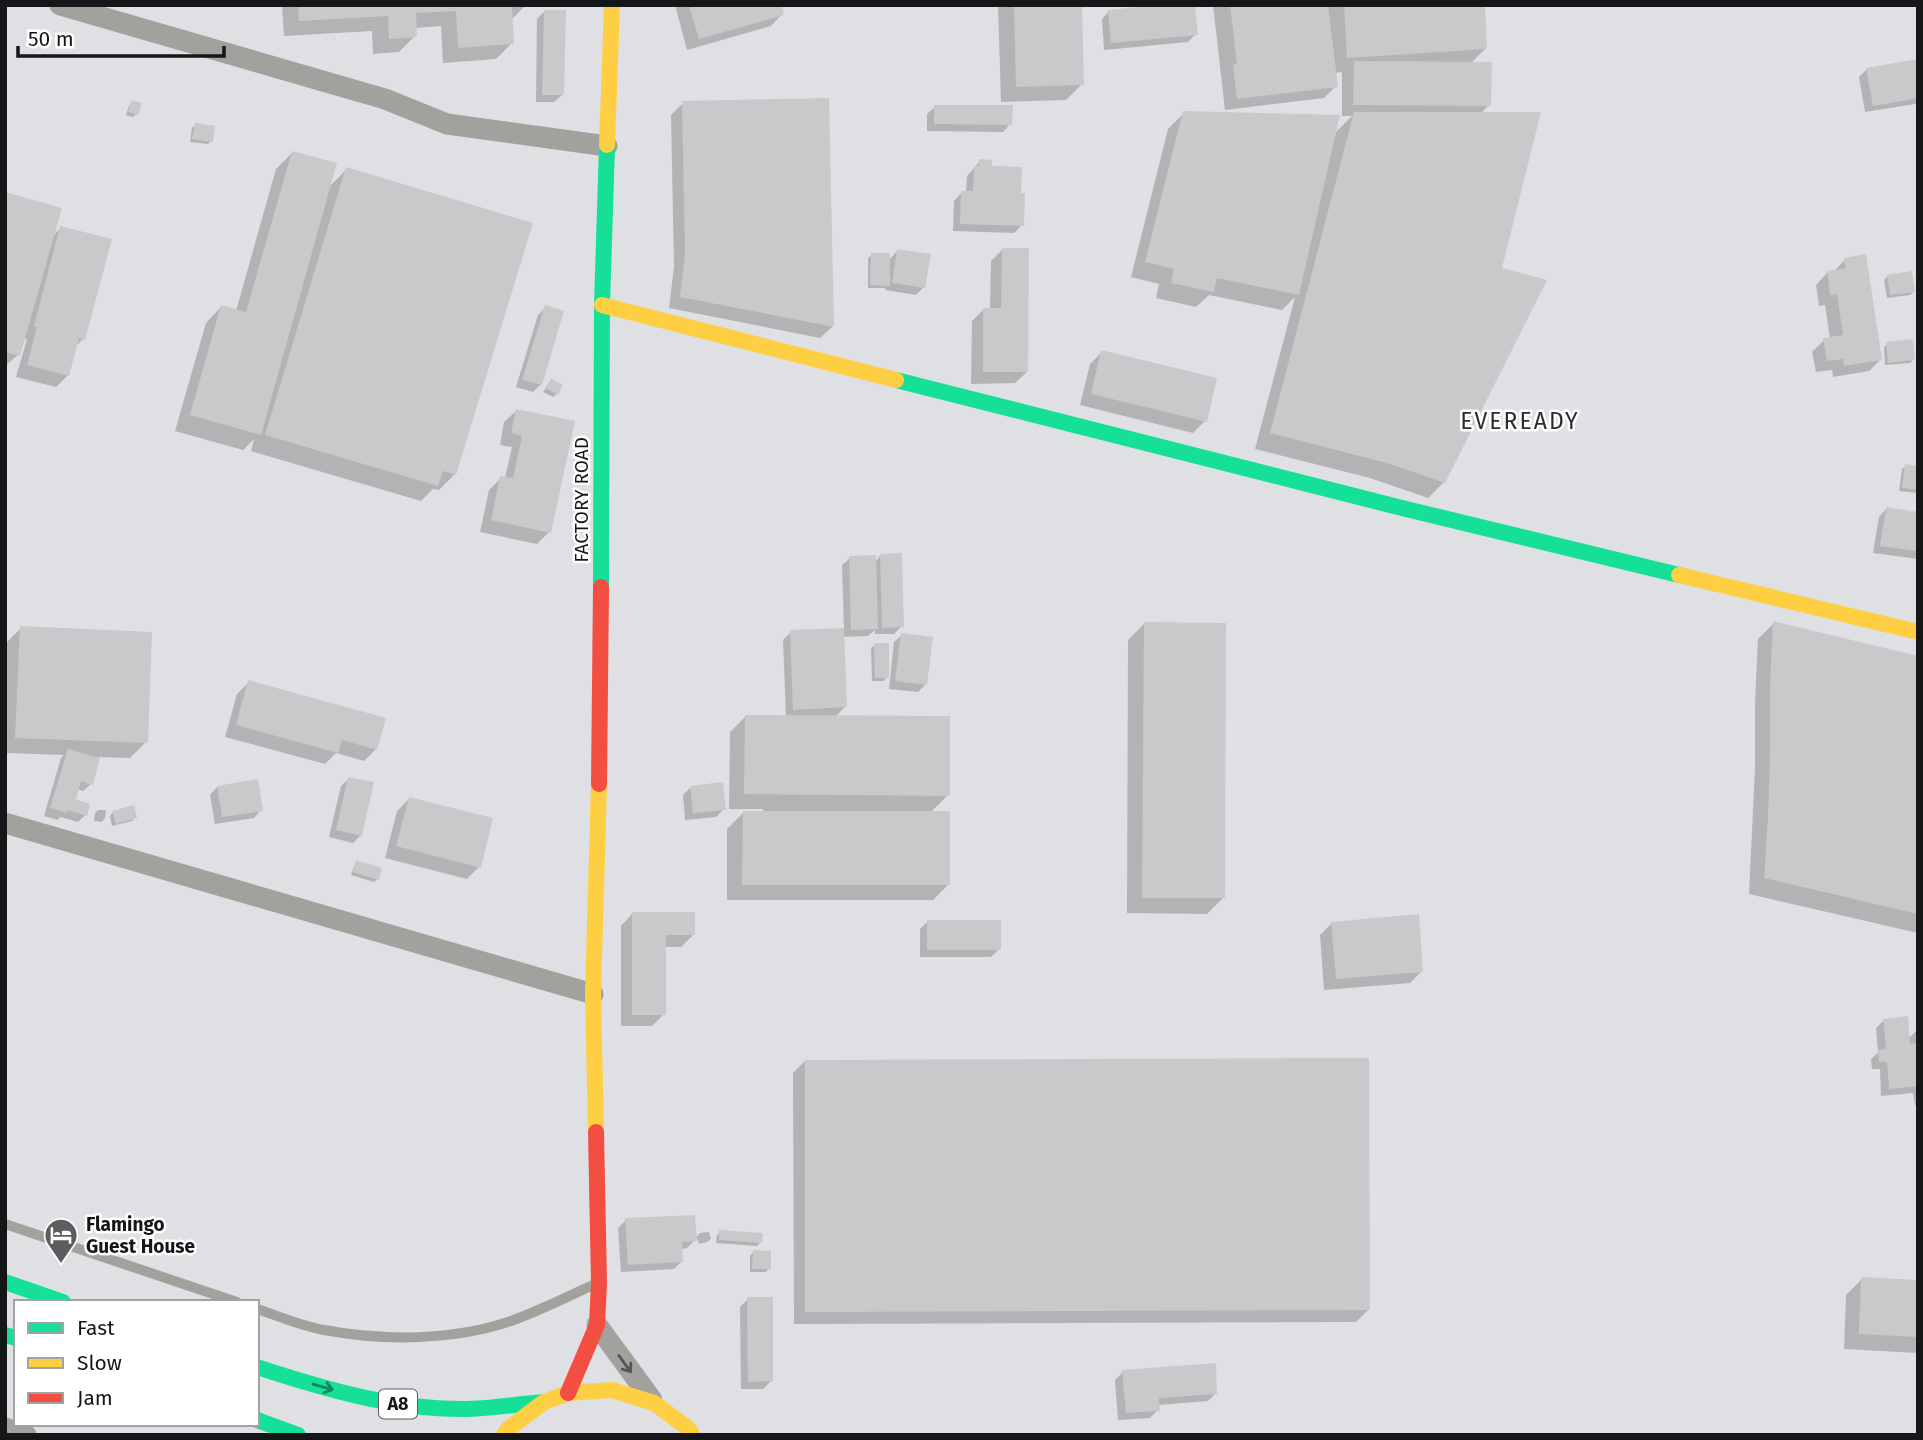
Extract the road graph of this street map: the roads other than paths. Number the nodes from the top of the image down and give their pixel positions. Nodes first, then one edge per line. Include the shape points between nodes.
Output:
1 (60, 5) edge
2 (612, 5) edge
3 (607, 146) junction
4 (601, 305) junction
5 (1918, 632) edge
6 (5, 823) edge
7 (593, 994) junction
8 (5, 1224) edge
9 (5, 1282) edge
10 (599, 1283) junction
11 (57, 1300) edge
12 (231, 1300) edge
13 (259, 1310) edge
14 (597, 1325) junction
15 (259, 1368) edge
16 (568, 1393) junction
17 (544, 1402) junction
18 (654, 1403) junction
19 (259, 1421) edge
20 (5, 1428) edge
21 (26, 1435) edge
22 (298, 1435) edge
23 (504, 1435) edge
24 (692, 1435) edge

1 - 3 street via 384,99 447,124
2 - 3 main road, FACTORY ROAD
3 - 4 main road, FACTORY ROAD
4 - 5 main road via 1402,508
4 - 7 main road, FACTORY ROAD via 599,825
6 - 7 street
7 - 10 main road, FACTORY ROAD
8 - 12 lane
9 - 11 main road
10 - 13 lane via 510,1322 421,1338 321,1330
10 - 14 main road, FACTORY ROAD
14 - 16 main road
14 -> 18 street
15 -> 17 main road, A8 via 347,1394 404,1405 464,1409
16 - 17 main road, A8
16 - 18 main road, A8 via 612,1390
17 - 23 main road, A8
18 - 24 main road, A8
19 - 22 main road
20 - 21 street

